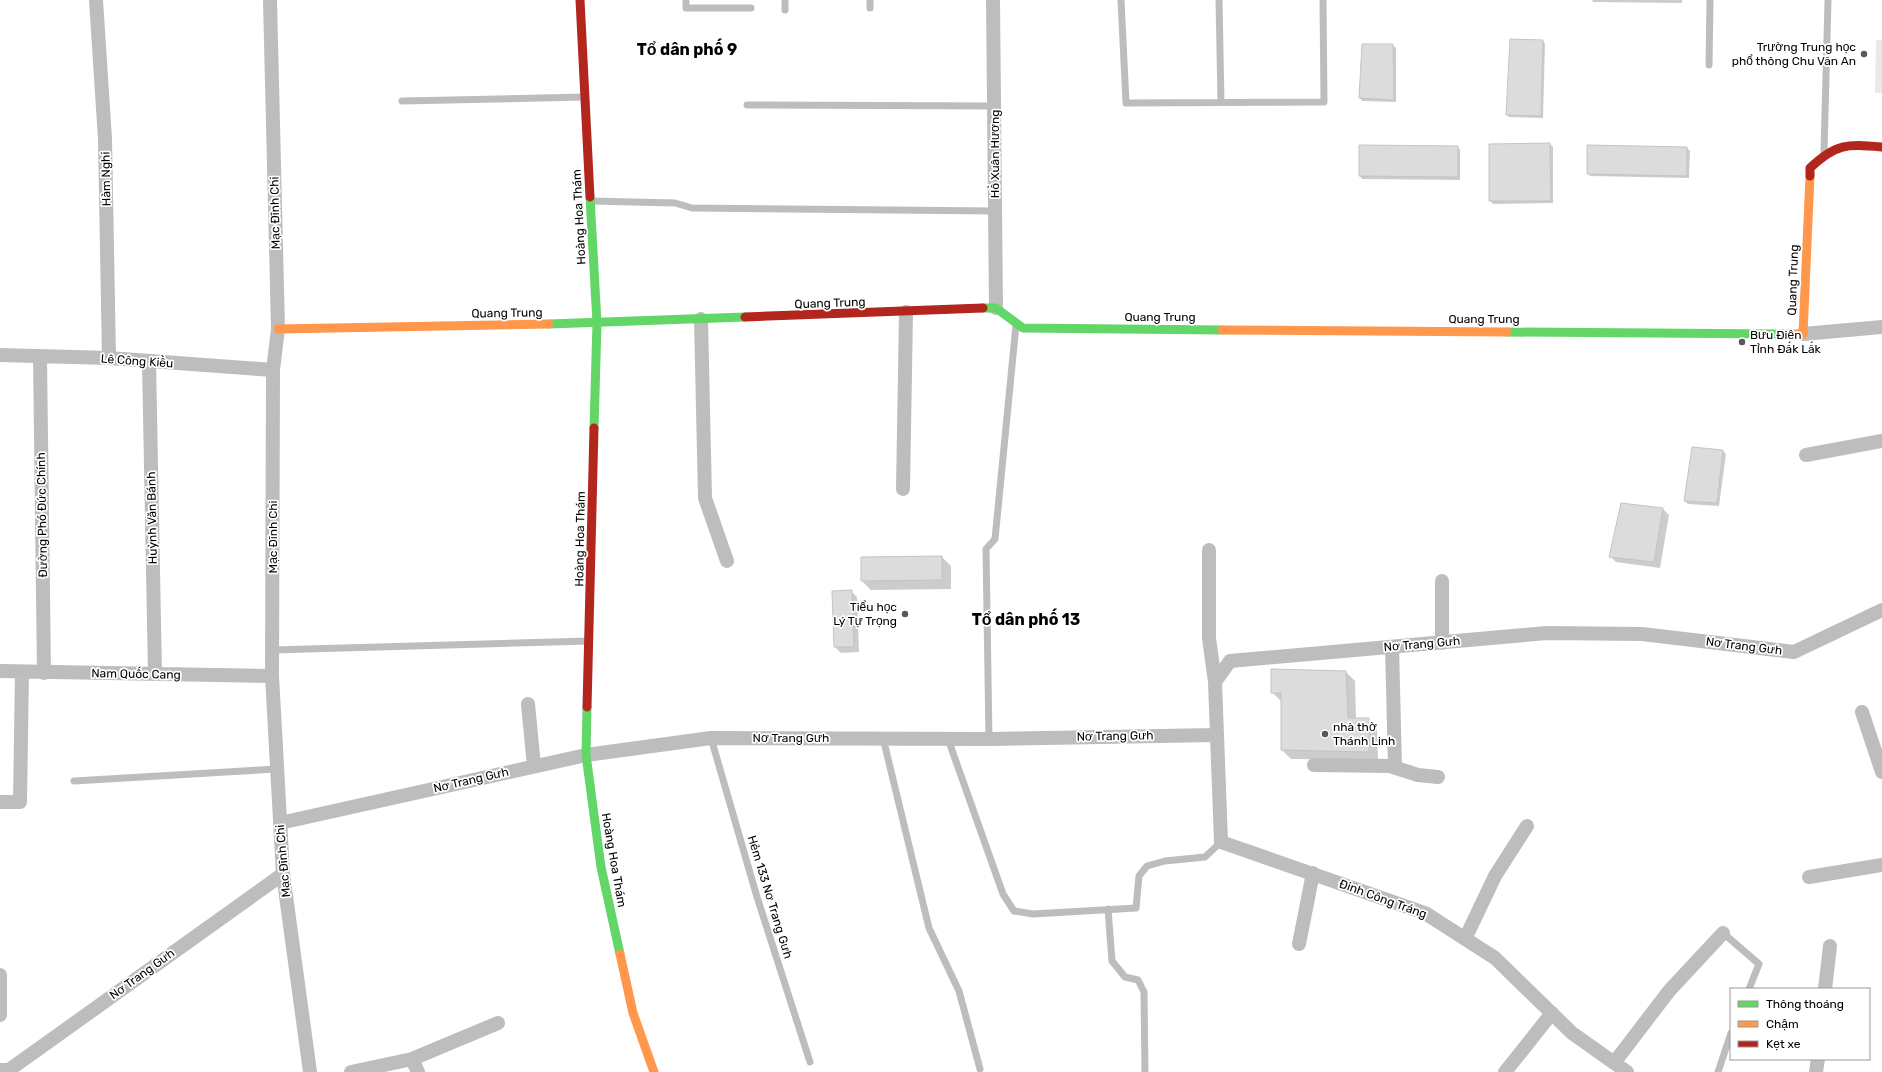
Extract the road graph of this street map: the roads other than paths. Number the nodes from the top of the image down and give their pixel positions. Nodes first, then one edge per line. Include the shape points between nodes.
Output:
1 (96, 0) edge
2 (270, 0) edge
3 (580, 0) edge
4 (686, 0) edge
5 (785, 0) edge
6 (870, 0) edge
7 (993, 0) edge
8 (1121, 0) edge
9 (1219, 0) edge
10 (1323, 0) edge
11 (1710, 0) edge
12 (1828, 0) edge
13 (751, 8) dead end
14 (870, 8) dead end
15 (785, 10) dead end
16 (1709, 65) dead end
17 (584, 97) junction
18 (402, 102) dead end
19 (1221, 102) junction
20 (748, 105) dead end
21 (994, 106) junction
22 (1882, 147) edge
23 (1824, 153) junction
24 (591, 201) junction
25 (995, 211) junction
26 (996, 308) junction
27 (906, 312) junction
28 (701, 319) junction
29 (597, 323) junction
30 (1016, 323) junction
31 (1882, 327) edge
32 (278, 329) junction
33 (1803, 334) junction
34 (0, 355) edge
35 (40, 357) junction
36 (109, 358) junction
37 (148, 361) junction
38 (274, 370) junction
39 (1882, 441) edge
40 (1806, 455) dead end
41 (903, 489) dead end
42 (1209, 550) dead end
43 (727, 561) dead end
44 (1442, 581) dead end
45 (1882, 610) edge
46 (589, 641) junction
47 (1442, 643) junction
48 (1392, 647) junction
49 (272, 650) junction
50 (0, 671) edge
51 (22, 672) junction
52 (44, 673) junction
53 (155, 674) junction
54 (272, 676) junction
55 (1215, 682) junction
56 (528, 704) dead end
57 (1862, 712) dead end
58 (1217, 734) junction
59 (711, 738) junction
60 (883, 738) junction
61 (948, 739) junction
62 (989, 739) junction
63 (586, 755) junction
64 (534, 766) junction
65 (1314, 766) dead end
66 (1395, 767) junction
67 (277, 769) junction
68 (1882, 772) edge
69 (1438, 777) dead end
70 (74, 781) dead end
71 (0, 802) edge
72 (280, 823) junction
73 (1527, 826) dead end
74 (1221, 842) junction
75 (1882, 865) edge
76 (283, 874) junction
77 (1313, 874) junction
78 (1809, 877) dead end
79 (1108, 909) junction
80 (1723, 933) joint
81 (1465, 939) junction
82 (1299, 944) dead end
83 (1830, 946) dead end
84 (0, 975) edge
85 (1749, 988) edge
86 (1825, 988) edge
87 (1552, 1013) junction
88 (0, 1015) edge
89 (498, 1023) dead end
90 (1730, 1036) edge
91 (412, 1059) junction
92 (1818, 1060) edge
93 (810, 1062) dead end
94 (1614, 1063) junction
95 (980, 1069) dead end
96 (6, 1070) edge
97 (310, 1072) edge
98 (351, 1072) edge
99 (418, 1072) edge
100 (654, 1072) edge
101 (1145, 1072) edge
102 (1505, 1072) edge
103 (1627, 1072) edge
104 (1718, 1072) edge
105 (1816, 1072) edge

1 - 36 street, Hàm Nghi via 105,139
2 - 32 street, Mạc Đĩnh Chi
3 - 17 street, Hoàng Hoa Thám
4 - 13 lane via 686,8
5 - 15 lane
6 - 14 lane
7 - 21 street, Hồ Xuân Hương
8 - 19 lane via 1126,103
9 - 19 lane
10 - 19 lane via 1324,102
11 - 16 lane
12 - 23 lane
17 - 18 lane
17 - 24 street, Hoàng Hoa Thám
20 - 21 lane
21 - 25 street, Hồ Xuân Hương
22 - 23 street, Quang Trung via 1848,144
23 - 33 street, Quang Trung via 1810,168
24 - 25 lane via 675,203 692,208
24 - 29 street, Hoàng Hoa Thám
25 - 26 street, Hồ Xuân Hương
26 - 27 street, Quang Trung
26 - 30 street, Quang Trung
27 - 28 street, Quang Trung
27 - 41 street
28 - 29 street, Quang Trung
28 - 43 street via 705,498
29 - 32 street, Quang Trung
29 - 46 street, Hoàng Hoa Thám
30 - 33 street, Quang Trung via 1023,328
30 - 62 lane via 995,539 986,549
31 - 33 street
32 - 38 street, Mạc Đĩnh Chi
34 - 35 street, Lê Công Kiều
35 - 36 street, Lê Công Kiều
35 - 52 street, Đường Phó Đức Chính
36 - 37 street, Lê Công Kiều
37 - 38 street, Lê Công Kiều
37 - 53 street, Huỳnh Văn Bánh
38 - 49 street, Mạc Đĩnh Chi
39 - 40 street
42 - 55 street via 1209,638
44 - 47 street
45 - 47 street, Nơ Trang Gưh via 1794,652 1642,634 1547,633
46 - 49 lane
46 - 63 street, Hoàng Hoa Thám
47 - 48 street, Nơ Trang Gưh
48 - 55 street, Nơ Trang Gưh via 1230,661
48 - 66 street
49 - 54 street, Mạc Đĩnh Chi
50 - 51 street, Nam Quốc Cang
51 - 52 street, Nam Quốc Cang
51 - 71 street via 20,802
52 - 53 street, Nam Quốc Cang
53 - 54 street, Nam Quốc Cang
54 - 67 street, Mạc Đĩnh Chi
55 - 58 street
56 - 64 street
57 - 68 street
58 - 62 street, Nơ Trang Gưh
58 - 74 street
59 - 60 street, Nơ Trang Gưh
59 - 63 street, Nơ Trang Gưh
59 - 93 lane, Hẻm 133 Nơ Trang Gưh via 757,897
60 - 61 street, Nơ Trang Gưh
60 - 95 lane via 929,928 959,991
61 - 62 street, Nơ Trang Gưh
61 - 79 lane via 1003,894 1014,911 1033,914
63 - 64 street, Nơ Trang Gưh
63 - 100 street, Hoàng Hoa Thám via 601,867 634,1013
64 - 72 street, Nơ Trang Gưh
65 - 66 street
66 - 69 street via 1418,775
67 - 70 lane
67 - 72 street, Mạc Đĩnh Chi
72 - 76 street, Mạc Đĩnh Chi
73 - 81 street via 1495,876
74 - 77 street, Đinh Công Tráng
74 - 79 lane via 1204,857 1165,861 1147,866 1139,876 1136,908
75 - 78 street
76 - 96 street, Nơ Trang Gưh
76 - 97 street, Mạc Đĩnh Chi
77 - 81 street, Đinh Công Tráng via 1425,913
77 - 82 street
79 - 101 lane via 1112,961 1125,977 1138,980 1144,992
80 - 85 lane via 1759,964
80 - 94 street via 1669,991
81 - 87 street, Đinh Công Tráng via 1495,958
83 - 86 street
84 - 88 street
87 - 94 street, Đinh Công Tráng via 1572,1033
87 - 102 street
89 - 91 street
90 - 104 lane
91 - 98 street
91 - 99 street
92 - 105 street
94 - 103 street, Đinh Công Tráng

